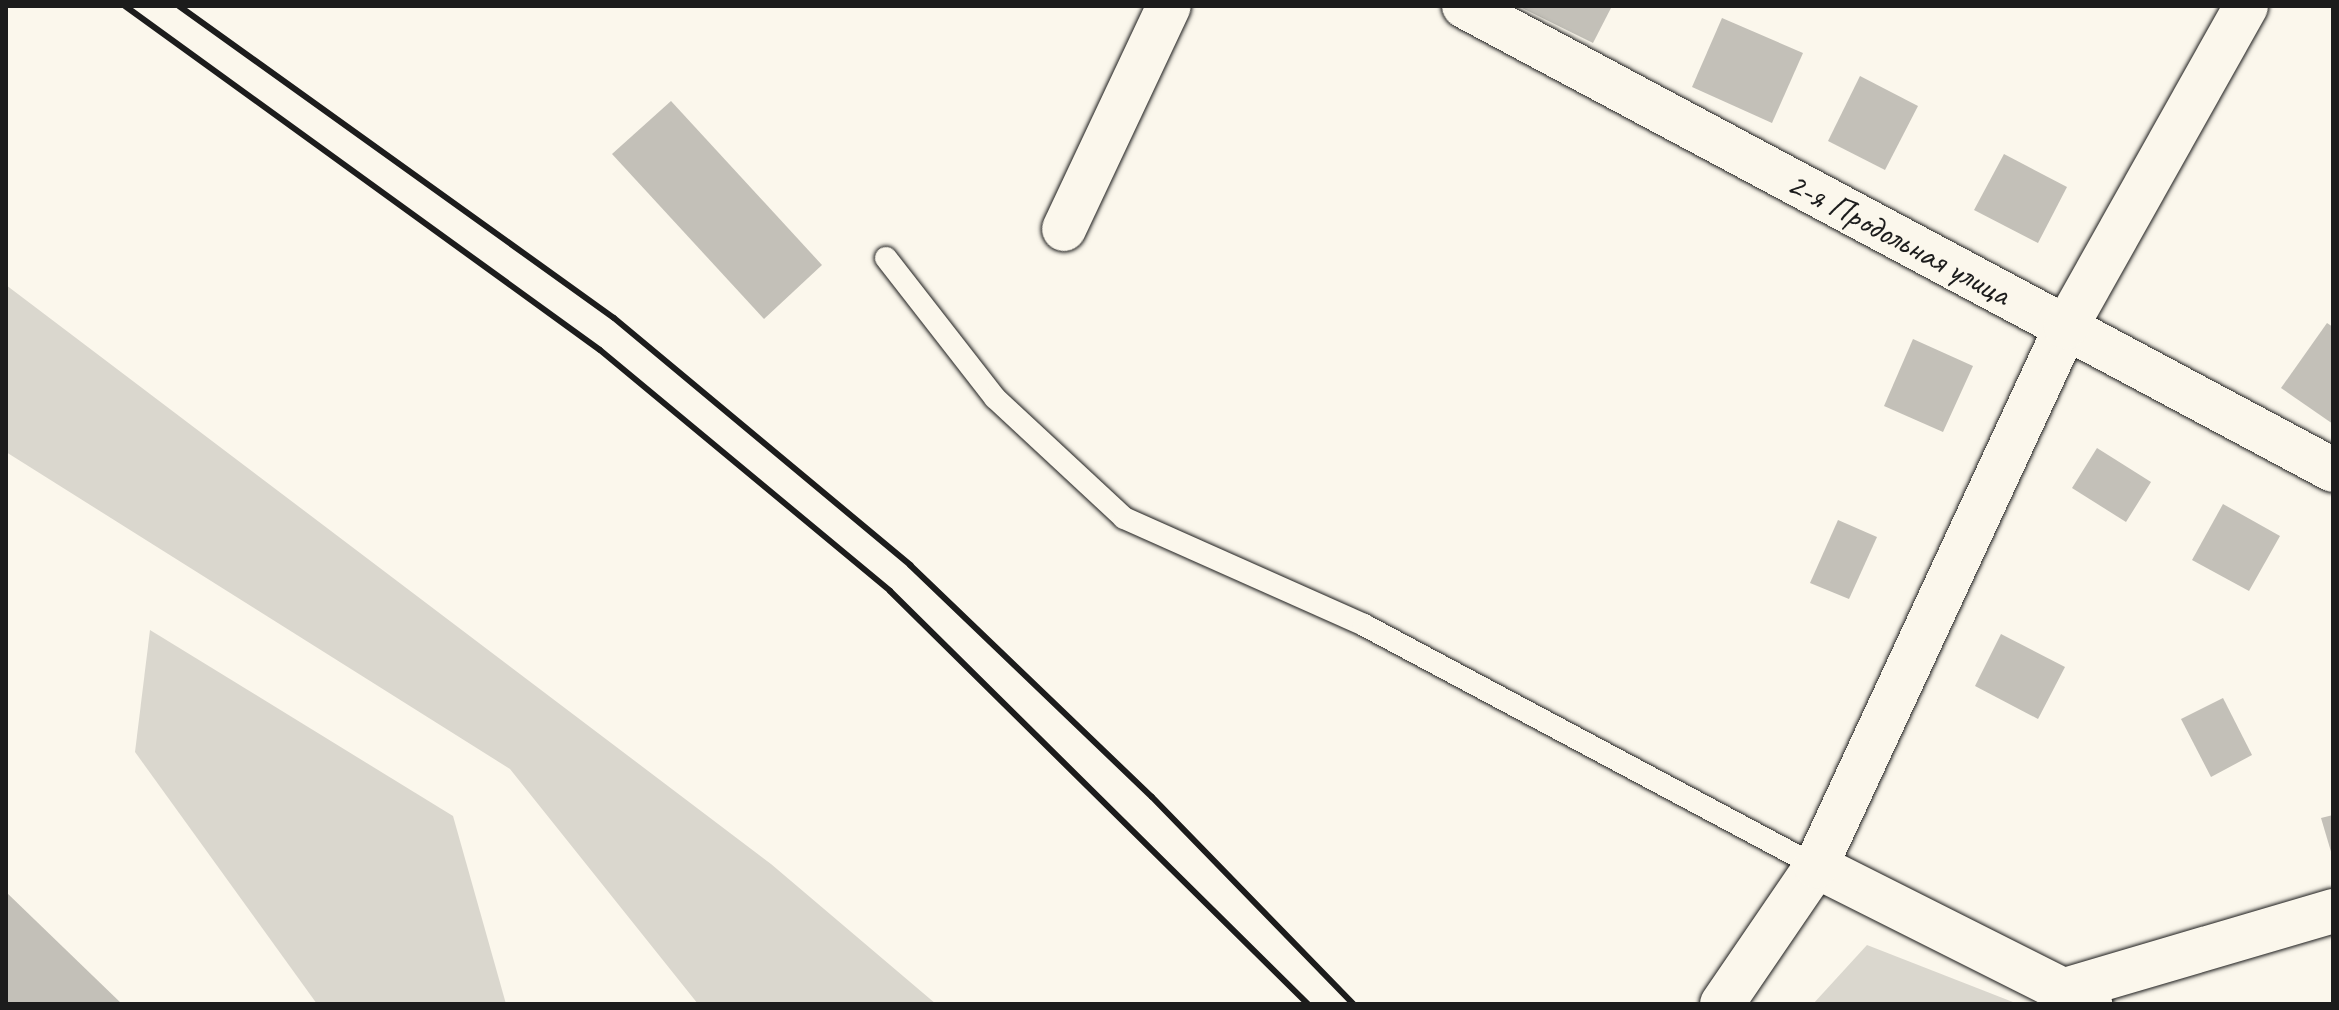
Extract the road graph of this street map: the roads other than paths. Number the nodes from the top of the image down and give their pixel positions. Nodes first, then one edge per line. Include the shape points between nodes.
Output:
1 (1169, 6) edge
2 (1464, 6) edge
3 (2246, 6) edge
4 (1064, 229) dead end
5 (886, 258) dead end
6 (2066, 327) junction
7 (2333, 470) edge
8 (1816, 866) junction
9 (2333, 911) edge
10 (2079, 996) edge
11 (1722, 1004) edge

1 - 4 street
2 - 6 street, 2-я Продольная улица
3 - 6 street
5 - 8 lane via 995,398 1124,518 1364,625
6 - 7 street, 2-я Продольная улица
6 - 8 street
8 - 10 street
8 - 11 street
9 - 10 street

